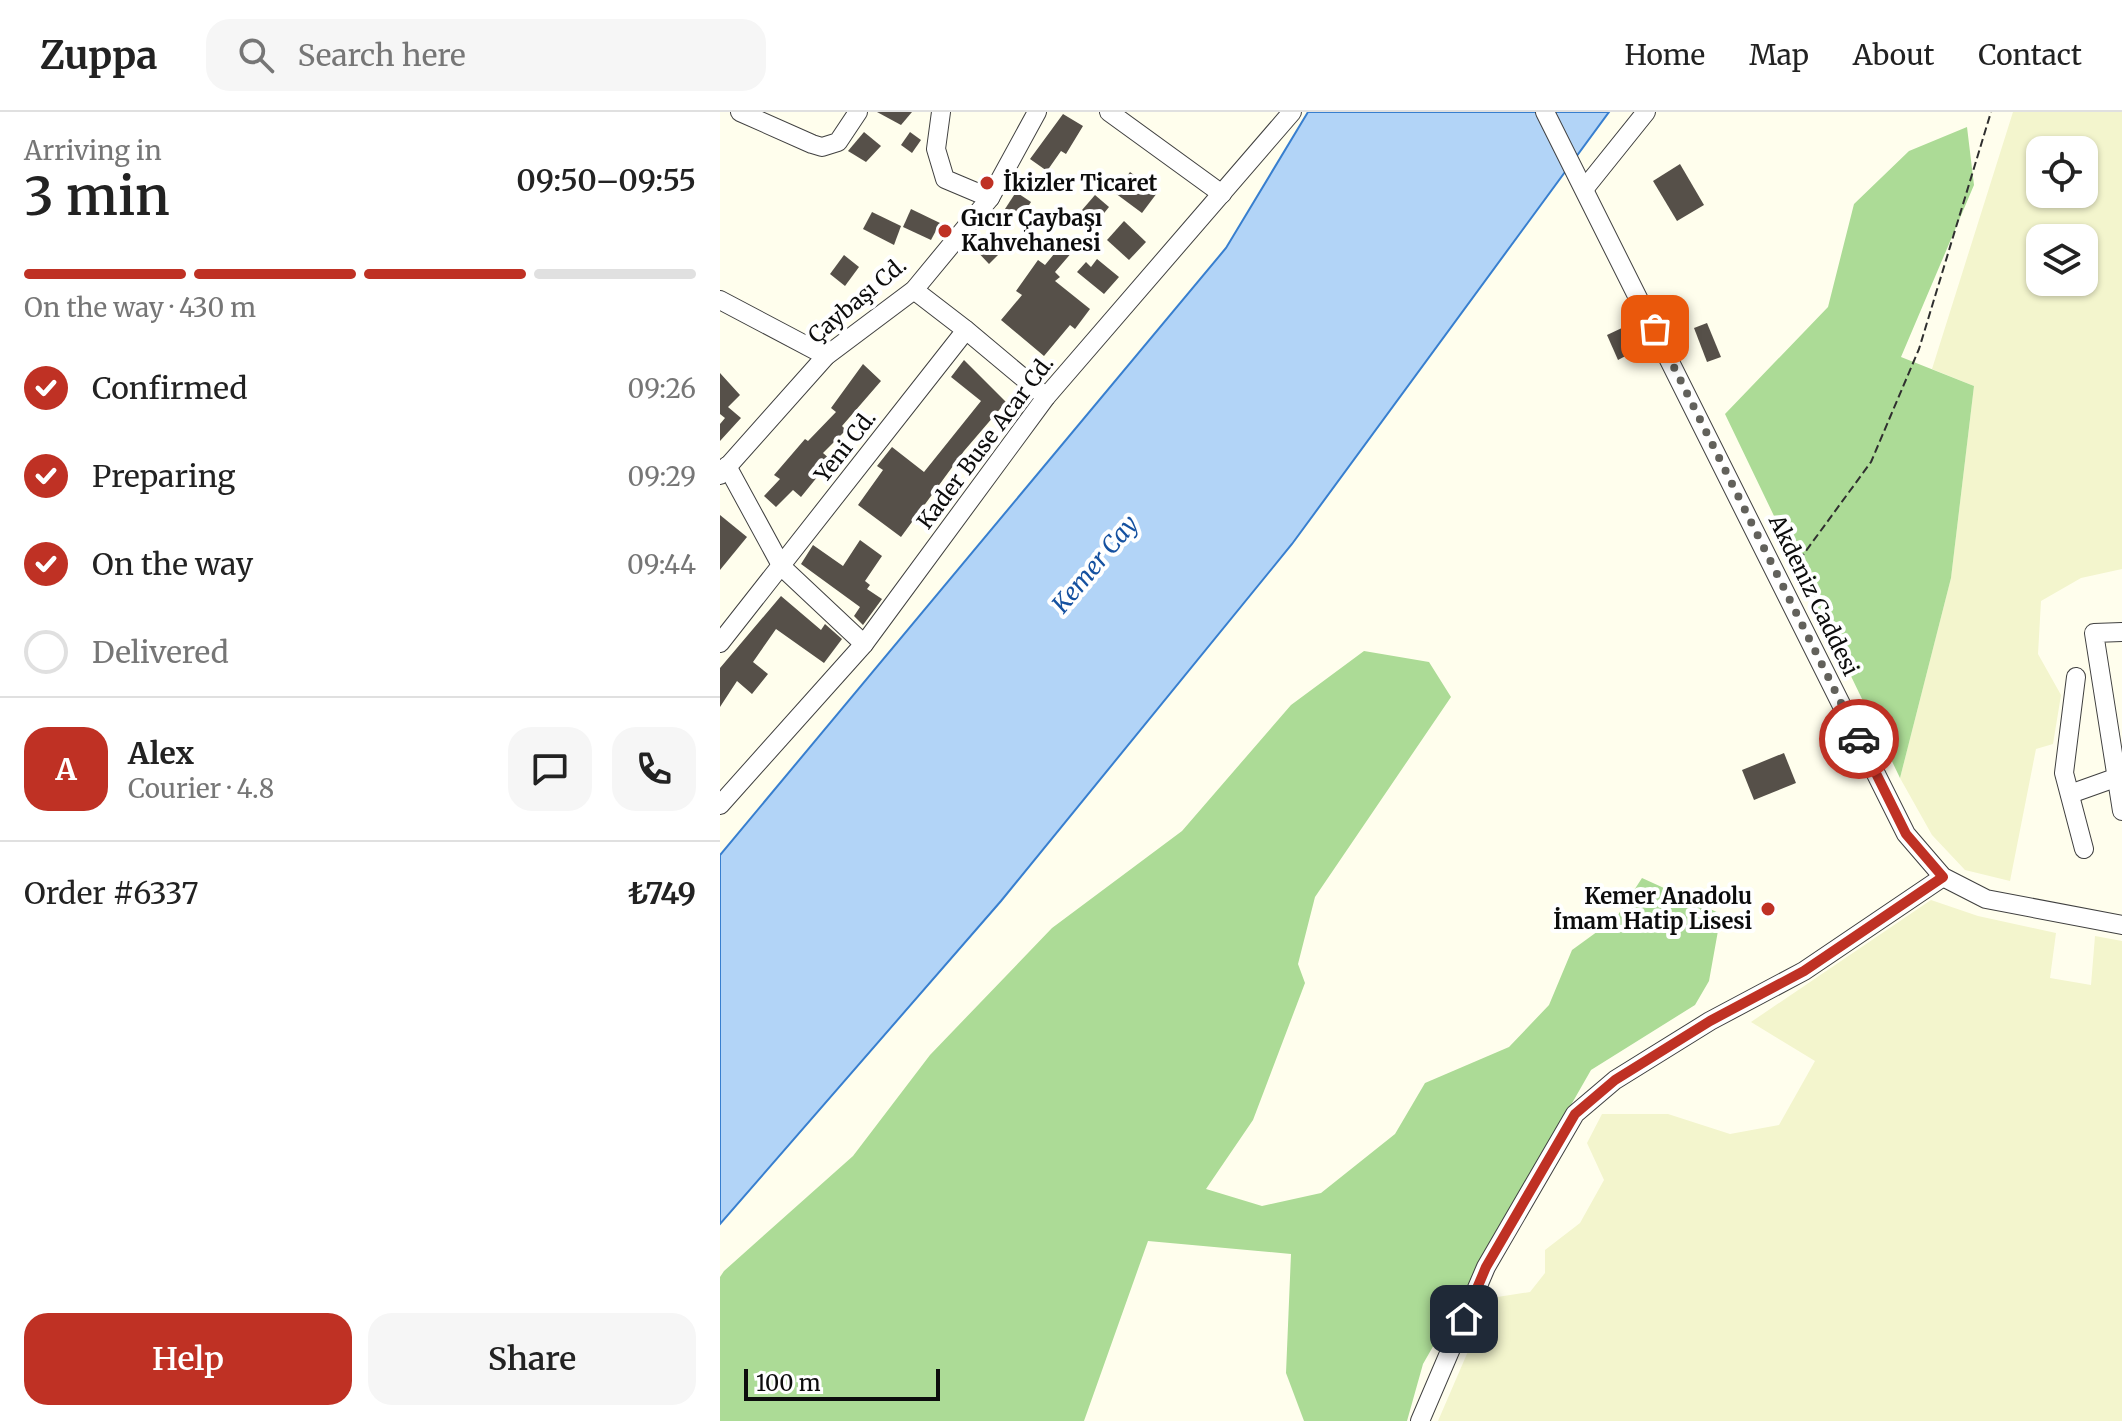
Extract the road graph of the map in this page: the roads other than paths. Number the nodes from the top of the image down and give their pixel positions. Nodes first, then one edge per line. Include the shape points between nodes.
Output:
1 (740, 112) edge
2 (858, 112) edge
3 (941, 112) edge
4 (1037, 112) edge
5 (1109, 112) edge
6 (1292, 112) edge
7 (1545, 112) edge
8 (1646, 112) edge
9 (1585, 188) junction
10 (1222, 194) junction
11 (990, 198) junction
12 (914, 290) junction
13 (720, 300) edge
14 (966, 330) junction
15 (826, 356) junction
16 (1046, 397) junction
17 (724, 471) edge
18 (782, 567) junction
19 (2122, 632) edge
20 (720, 643) edge
21 (864, 644) junction
22 (2076, 677) dead end
23 (2115, 778) junction
24 (2070, 794) junction
25 (720, 805) edge
26 (2122, 811) edge
27 (2084, 849) dead end
28 (1943, 877) junction
29 (2122, 925) edge
30 (1420, 1421) edge

1 - 2 street via 822,147 838,142
3 - 11 street via 936,149 945,179
4 - 11 street, Çaybaşı Cd.
5 - 10 street
6 - 10 street, Kader Buse Acar Cd.
7 - 9 street, Akdeniz Caddesi
8 - 9 street
9 - 28 street, Akdeniz Caddesi via 1906,834
10 - 16 street, Kader Buse Acar Cd.
11 - 12 street, Çaybaşı Cd.
12 - 14 street
12 - 15 street, Çaybaşı Cd.
13 - 15 street
14 - 16 street
14 - 18 street, Yeni Cd.
15 - 17 street, Çaybaşı Cd.
16 - 21 street, Kader Buse Acar Cd.
17 - 18 street
18 - 20 street, Yeni Cd.
18 - 21 street
19 - 23 street via 2094,633
21 - 25 street, Kader Buse Acar Cd.
22 - 24 street via 2064,762
23 - 24 street
23 - 26 street
24 - 27 street
28 - 29 street, Akdeniz Caddesi via 1986,899
28 - 30 street via 1804,971 1615,1080 1575,1114 1486,1267

